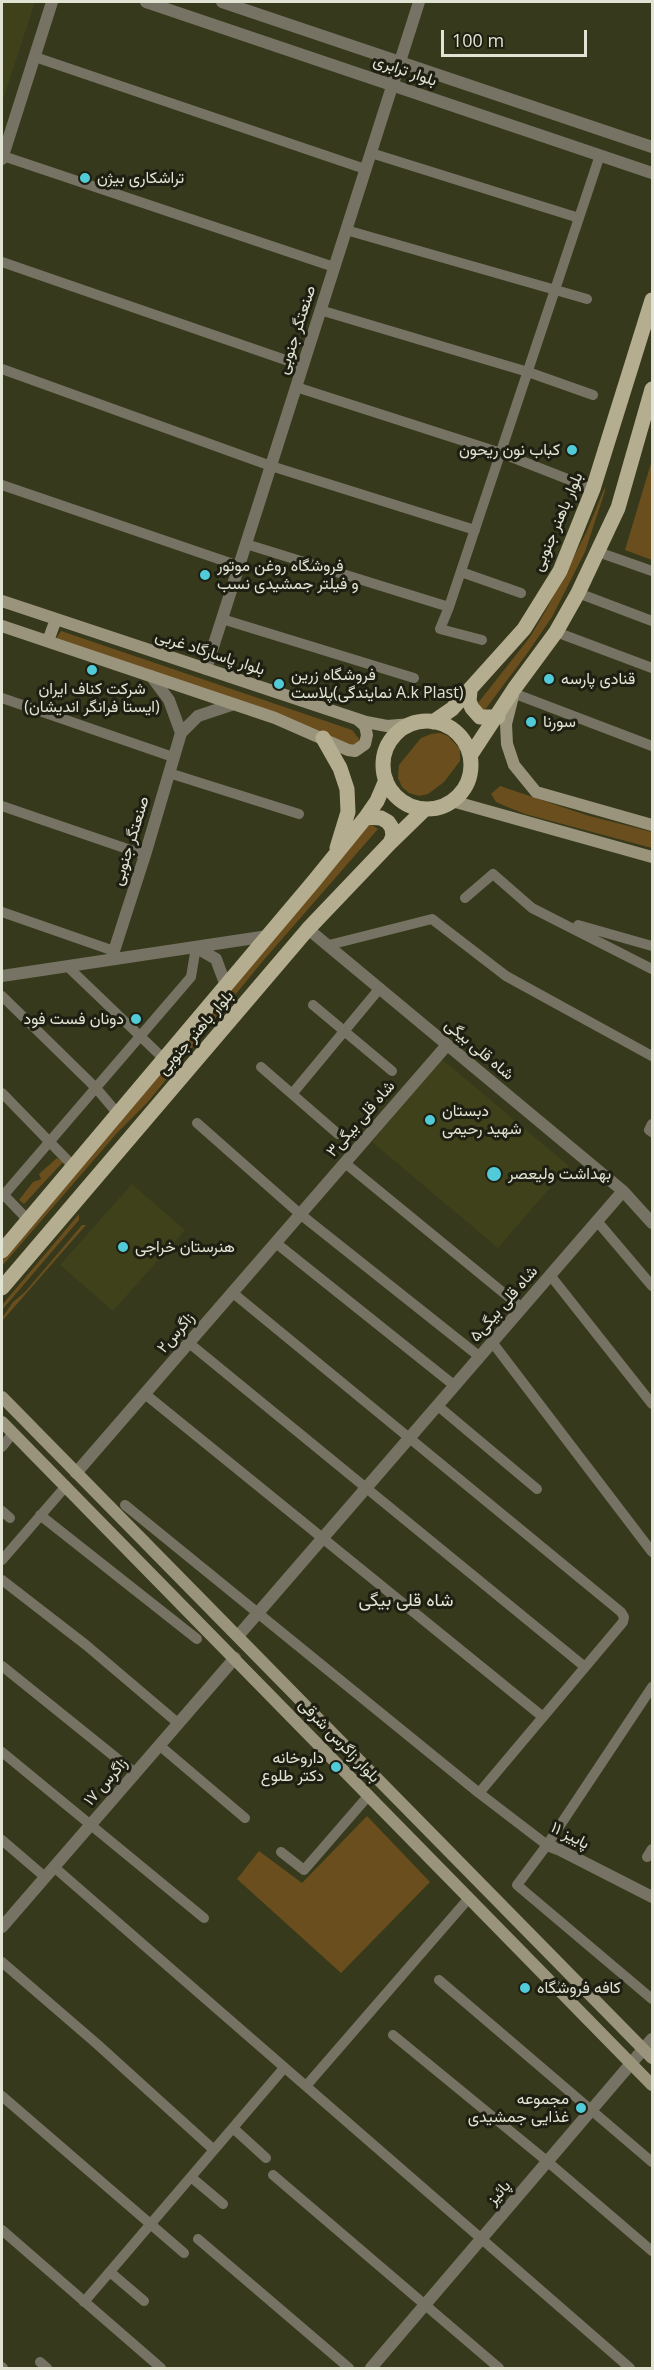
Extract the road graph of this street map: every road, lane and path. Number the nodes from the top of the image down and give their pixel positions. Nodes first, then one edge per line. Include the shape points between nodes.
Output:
1 (52, 2) edge
2 (146, 2) edge
3 (222, 2) edge
4 (419, 2) edge
5 (34, 57) junction
6 (400, 62) junction
7 (392, 85) junction
8 (652, 147) edge
9 (370, 153) junction
10 (600, 155) junction
11 (2, 157) edge
12 (366, 169) junction
13 (652, 173) edge
14 (579, 218) junction
15 (346, 230) junction
16 (2, 262) edge
17 (334, 267) junction
18 (555, 290) junction
19 (587, 299) dead end
20 (652, 300) edge
21 (320, 310) junction
22 (303, 366) junction
23 (2, 369) edge
24 (528, 372) junction
25 (296, 387) junction
26 (652, 389) edge
27 (593, 395) dead end
28 (501, 453) junction
29 (271, 466) junction
30 (2, 485) edge
31 (593, 489) junction
32 (475, 530) junction
33 (246, 544) junction
34 (598, 552) junction
35 (239, 566) junction
36 (652, 571) edge
37 (461, 572) junction
38 (521, 593) dead end
39 (578, 593) junction
40 (2, 601) edge
41 (449, 607) junction
42 (56, 619) junction
43 (222, 619) junction
44 (652, 621) edge
45 (2, 626) edge
46 (556, 632) junction
47 (482, 640) dead end
48 (48, 642) junction
49 (652, 668) edge
50 (206, 669) junction
51 (151, 676) junction
52 (414, 678) dead end
53 (470, 690) junction
54 (514, 691) junction
55 (2, 698) edge
56 (234, 704) junction
57 (498, 717) junction
58 (358, 720) junction
59 (433, 722) junction
60 (411, 724) junction
61 (181, 733) junction
62 (324, 738) junction
63 (652, 746) edge
64 (470, 756) junction
65 (173, 758) junction
66 (169, 773) junction
67 (386, 780) junction
68 (452, 801) junction
69 (2, 806) edge
70 (425, 809) junction
71 (299, 814) dead end
72 (366, 817) junction
73 (652, 825) edge
74 (390, 843) junction
75 (146, 855) junction
76 (334, 856) junction
77 (652, 857) edge
78 (465, 898) dead end
79 (2, 912) edge
80 (556, 919) junction
81 (308, 929) junction
82 (268, 936) junction
83 (329, 945) junction
84 (652, 946) edge
85 (196, 947) junction
86 (114, 955) junction
87 (67, 966) junction
88 (652, 969) edge
89 (2, 976) edge
90 (226, 986) junction
91 (380, 988) junction
92 (2, 996) edge
93 (313, 1005) dead end
94 (344, 1031) junction
95 (140, 1036) junction
96 (447, 1045) junction
97 (652, 1056) edge
98 (164, 1059) junction
99 (261, 1067) dead end
100 (392, 1071) dead end
101 (96, 1088) junction
102 (2, 1093) edge
103 (292, 1094) junction
104 (118, 1114) junction
105 (197, 1123) dead end
106 (338, 1134) dead end
107 (50, 1141) junction
108 (345, 1163) junction
109 (74, 1167) junction
110 (623, 1191) junction
111 (2, 1195) edge
112 (300, 1214) junction
113 (28, 1220) junction
114 (597, 1221) junction
115 (652, 1221) edge
116 (276, 1243) junction
117 (2, 1251) edge
118 (550, 1275) junction
119 (652, 1286) edge
120 (2, 1288) edge
121 (233, 1293) junction
122 (522, 1308) junction
123 (492, 1342) junction
124 (189, 1343) junction
125 (480, 1357) junction
126 (455, 1386) junction
127 (145, 1394) junction
128 (2, 1397) edge
129 (652, 1404) edge
130 (438, 1406) junction
131 (2, 1422) edge
132 (13, 1433) junction
133 (409, 1438) junction
134 (2, 1447) edge
135 (76, 1473) junction
136 (66, 1486) junction
137 (366, 1488) junction
138 (537, 1489) dead end
139 (125, 1505) dead end
140 (40, 1515) junction
141 (323, 1538) junction
142 (652, 1552) edge
143 (160, 1557) junction
144 (2, 1560) edge
145 (147, 1569) junction
146 (2, 1580) edge
147 (258, 1613) junction
148 (238, 1636) junction
149 (196, 1639) dead end
150 (235, 1658) junction
151 (2, 1666) edge
152 (585, 1667) junction
153 (652, 1687) edge
154 (543, 1717) junction
155 (178, 1724) junction
156 (338, 1738) junction
157 (159, 1745) junction
158 (326, 1750) junction
159 (2, 1752) edge
160 (135, 1773) junction
161 (479, 1793) junction
162 (369, 1795) junction
163 (245, 1818) dead end
164 (90, 1825) junction
165 (2, 1840) edge
166 (547, 1845) junction
167 (281, 1852) dead end
168 (50, 1872) junction
169 (652, 1897) edge
170 (469, 1898) junction
171 (204, 1918) dead end
172 (2, 1927) edge
173 (2, 1962) edge
174 (439, 1980) dead end
175 (591, 1996) junction
176 (652, 2000) edge
177 (576, 2009) junction
178 (393, 2035) dead end
179 (650, 2049) edge
180 (632, 2064) junction
181 (284, 2068) junction
182 (652, 2085) edge
183 (306, 2086) junction
184 (2, 2096) edge
185 (592, 2110) junction
186 (233, 2128) junction
187 (214, 2150) junction
188 (266, 2158) dead end
189 (548, 2162) junction
190 (652, 2162) edge
191 (273, 2175) dead end
192 (191, 2177) junction
193 (223, 2204) dead end
194 (150, 2224) junction
195 (2, 2230) edge
196 (198, 2239) dead end
197 (481, 2239) junction
198 (652, 2251) edge
199 (183, 2253) dead end
200 (110, 2272) junction
201 (144, 2301) dead end
202 (84, 2302) junction
203 (425, 2305) junction
204 (161, 2368) edge
205 (349, 2368) edge
206 (370, 2368) edge
207 (499, 2368) edge
208 (630, 2368) edge

1 - 5 street
2 - 7 street, بلوار ترابری
3 - 6 street, بلوار ترابری
4 - 6 street, صنعتگر جنوبی
5 - 11 street
5 - 12 street
6 - 7 street, صنعتگر جنوبی
6 - 8 street, بلوار ترابری
7 - 9 street, صنعتگر جنوبی
7 - 10 street, بلوار ترابری
9 - 12 street, صنعتگر جنوبی
9 - 14 street
10 - 13 street, بلوار ترابری
10 - 14 street
11 - 17 street
12 - 15 street, صنعتگر جنوبی
14 - 18 street
15 - 17 street, صنعتگر جنوبی
15 - 18 street
16 - 22 street
17 - 21 street, صنعتگر جنوبی
18 - 19 street
18 - 24 street
20 - 31 main road, بلوار باهنر جنوبی
21 - 22 street, صنعتگر جنوبی
21 - 24 street
22 - 25 street, صنعتگر جنوبی
23 - 29 street
24 - 27 street
24 - 28 street
25 - 28 street
25 - 29 street, صنعتگر جنوبی
26 - 34 main road via 627,482
28 - 31 street
28 - 32 street
29 - 32 street
29 - 33 street, صنعتگر جنوبی
30 - 35 street
31 - 53 main road, بلوار باهنر جنوبی via 560,571 524,628
32 - 37 street
33 - 35 street, صنعتگر جنوبی
33 - 41 street
34 - 36 street
34 - 39 main road
35 - 43 street, صنعتگر جنوبی
37 - 38 street
37 - 41 street
39 - 44 street
39 - 46 main road
40 - 42 main road, بلوار پاسارگاد غربی
41 - 47 street via 440,629
42 - 48 main road
42 - 50 main road, بلوار پاسارگاد غربی
43 - 50 street, صنعتگر جنوبی
43 - 52 street
45 - 48 main road
46 - 49 street
46 - 54 main road
48 - 51 main road
50 - 58 main road, بلوار پاسارگاد غربی
51 - 56 main road
51 - 61 street via 169,700
53 - 57 main road via 469,700 480,717
53 - 59 main road, بلوار باهنر جنوبی
54 - 57 main road
54 - 63 street
54 - 73 main road via 506,723 507,744 514,765 536,792
55 - 65 street
56 - 61 street via 198,716
56 - 62 main road
57 - 64 main road
58 - 60 main road, بلوار پاسارگاد غربی via 387,726
58 - 62 main road via 368,735 356,751
59 - 60 main road
59 - 64 main road via 453,729
60 - 67 main road via 400,730 386,750
61 - 65 street, صنعتگر جنوبی
62 - 76 main road via 347,789 348,812
64 - 68 main road via 468,781
65 - 66 street, صنعتگر جنوبی
66 - 71 street
66 - 75 street, صنعتگر جنوبی
67 - 70 main road via 402,801
67 - 72 main road, بلوار باهنر جنوبی
68 - 70 main road
68 - 77 main road
69 - 75 street
70 - 74 main road, بلوار باهنر جنوبی
72 - 74 main road via 388,822 393,828
72 - 76 main road, بلوار باهنر جنوبی
74 - 81 main road, بلوار باهنر جنوبی
75 - 86 street, صنعتگر جنوبی
76 - 82 main road, بلوار باهنر جنوبی
78 - 80 street via 493,874 532,908
79 - 86 street
80 - 84 street
80 - 88 street
81 - 83 street, شاه قلی بیگی
81 - 120 main road, بلوار باهنر جنوبی
82 - 85 street
82 - 90 main road, بلوار باهنر جنوبی
83 - 91 street, شاه قلی بیگی
83 - 97 street via 432,919 506,976
85 - 86 street
85 - 90 street via 216,959
85 - 95 street via 191,977
86 - 87 street
87 - 89 street
87 - 95 street
90 - 98 main road, بلوار باهنر جنوبی
91 - 94 street
91 - 96 street, شاه قلی بیگی
92 - 101 street
93 - 94 street
94 - 100 street
94 - 103 street
95 - 98 street
95 - 101 street
96 - 108 street, شاه قلی بیگی۳
96 - 110 street, شاه قلی بیگی
98 - 104 main road, بلوار باهنر جنوبی
99 - 103 street
101 - 104 street
101 - 107 street
102 - 107 street
103 - 106 street
104 - 109 main road, بلوار باهنر جنوبی
105 - 112 street
107 - 109 street
107 - 111 street
108 - 112 street, شاه قلی بیگی۳
108 - 122 street
109 - 113 main road, بلوار باهنر جنوبی
110 - 114 street, شاه قلی بیگی۵
110 - 115 street, شاه قلی بیگی
111 - 113 street
112 - 116 street, زاگرس۲
112 - 125 street
113 - 117 main road, بلوار باهنر جنوبی
114 - 118 street, شاه قلی بیگی۵
114 - 119 street
116 - 121 street, زاگرس۲
116 - 126 street
118 - 122 street, شاه قلی بیگی۵
118 - 129 street
121 - 124 street, زاگرس۲
121 - 133 street
122 - 123 street, شاه قلی بیگی۵
123 - 125 street, شاه قلی بیگی۵
123 - 142 street
124 - 127 street, زاگرس۲
124 - 137 street
125 - 126 street, شاه قلی بیگی۵
126 - 130 street, شاه قلی بیگی۵
127 - 135 street, زاگرس۲
127 - 141 street
128 - 135 main road, بلوار زاگرس شرقی
130 - 133 street, شاه قلی بیگی۵
130 - 138 street
131 - 132 main road, بلوار زاگرس شرقی
132 - 134 street
132 - 136 main road, بلوار زاگرس شرقی
133 - 137 street, شاه قلی بیگی۵
133 - 152 street via 621,1612 623,1622
135 - 143 main road, بلوار زاگرس شرقی
136 - 140 street
136 - 145 main road, بلوار زاگرس شرقی
137 - 141 street, شاه قلی بیگی۵
137 - 152 street
139 - 147 street, پاییز ۱۱
140 - 144 street
140 - 149 street
141 - 147 street, شاه قلی بیگی۵
141 - 154 street
143 - 145 main road
143 - 148 main road, بلوار زاگرس شرقی
145 - 150 main road, بلوار زاگرس شرقی
146 - 155 street
147 - 148 street, شاه قلی بیگی۵
147 - 161 street, پاییز ۱۱
148 - 156 main road, بلوار زاگرس شرقی
150 - 155 street, زاگرس ۱۷
150 - 158 main road, بلوار زاگرس شرقی
151 - 160 street
152 - 154 street
153 - 166 street
154 - 161 street
155 - 157 street, زاگرس ۱۷
156 - 158 main road
156 - 175 main road, بلوار زاگرس شرقی
157 - 160 street, زاگرس ۱۷
157 - 163 street
158 - 162 main road, بلوار زاگرس شرقی
159 - 164 street
160 - 164 street, زاگرس ۱۷
161 - 166 street, پاییز ۱۱
162 - 167 street via 304,1870
162 - 170 main road, بلوار زاگرس شرقی
164 - 168 street, زاگرس ۱۷
164 - 171 street
165 - 168 street
166 - 169 street, پاییز ۱۱
166 - 176 street via 517,1885
168 - 172 street, زاگرس ۱۷
168 - 181 street
170 - 177 main road, بلوار زاگرس شرقی
170 - 183 street
173 - 187 street
174 - 185 street
175 - 177 main road
175 - 179 main road, بلوار زاگرس شرقی
177 - 180 main road, بلوار زاگرس شرقی
178 - 189 street
179 - 180 street, پائیز
180 - 182 main road, بلوار زاگرس شرقی
180 - 185 street, پائیز
181 - 183 street
181 - 186 street
183 - 197 street
184 - 194 street
185 - 189 street, پائیز
185 - 190 street
186 - 187 street
186 - 188 street
187 - 192 street
189 - 197 street, پائیز
189 - 198 street
191 - 203 street
192 - 193 street
192 - 194 street
194 - 199 street
194 - 200 street
195 - 202 street
196 - 205 street
197 - 203 street, پائیز
197 - 208 street
200 - 201 street
200 - 202 street
202 - 204 street
203 - 206 street, پائیز
203 - 207 street

